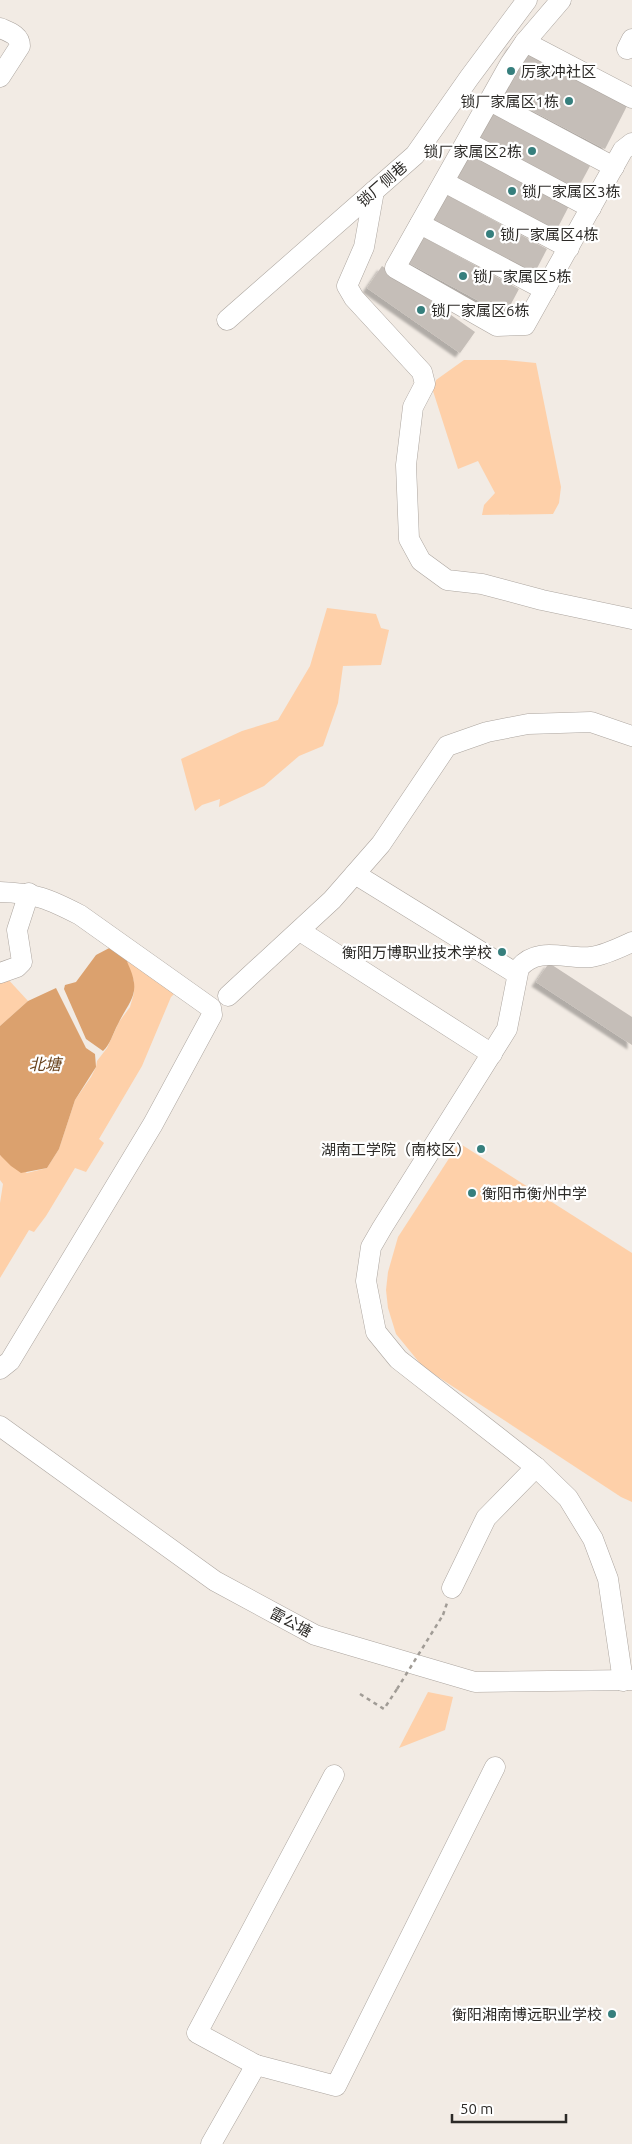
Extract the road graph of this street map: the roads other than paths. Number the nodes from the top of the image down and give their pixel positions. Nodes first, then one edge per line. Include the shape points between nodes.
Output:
1 (528, 0) edge
2 (561, 0) edge
3 (0, 28) edge
4 (525, 42) junction
5 (0, 77) edge
6 (632, 98) edge
7 (490, 101) junction
8 (467, 142) junction
9 (632, 143) edge
10 (614, 167) junction
11 (444, 182) junction
12 (374, 191) junction
13 (591, 208) junction
14 (420, 224) junction
15 (569, 248) junction
16 (545, 290) junction
17 (227, 320) dead end
18 (632, 619) edge
19 (632, 736) edge
20 (355, 874) junction
21 (0, 892) edge
22 (29, 893) junction
23 (300, 931) junction
24 (632, 942) edge
25 (0, 973) edge
26 (517, 974) junction
27 (228, 996) dead end
28 (492, 1054) junction
29 (0, 1369) edge
30 (0, 1426) edge
31 (536, 1467) junction
32 (452, 1588) dead end
33 (628, 1680) edge
34 (495, 1767) dead end
35 (334, 1775) dead end
36 (256, 2065) junction
37 (211, 2144) edge

1 - 12 street, 锁厂侧巷 via 414,155
2 - 4 street
3 - 5 street via 18,37 20,46
4 - 6 street
4 - 7 street
7 - 8 street
7 - 10 street
8 - 11 street
8 - 13 street
9 - 10 street
10 - 13 street
11 - 14 street
11 - 15 street
12 - 17 street, 锁厂侧巷
12 - 18 street via 364,247 347,286 354,298 422,372 425,384 413,408 406,465 409,539 421,561 447,580 482,584
13 - 15 street
14 - 16 street
14 - 16 street via 395,268 497,326 525,324
15 - 16 street
19 - 20 street via 591,722 528,724 487,732 447,746 381,844
20 - 23 street
20 - 26 street
21 - 22 street
22 - 25 street via 18,930 22,962
22 - 29 street via 80,915 211,1008 212,1016 153,1124 10,1361
23 - 27 street
23 - 28 street
24 - 26 street via 591,957 533,957 524,962
26 - 28 street via 507,1029
28 - 31 street via 371,1247 366,1281 376,1332 398,1359
30 - 33 street, 雷公塘 via 215,1581 315,1635 475,1682
31 - 32 street via 486,1518
31 - 33 street via 568,1498 593,1539 608,1579
34 - 36 street via 336,2086
35 - 36 street via 197,2033
36 - 37 street

